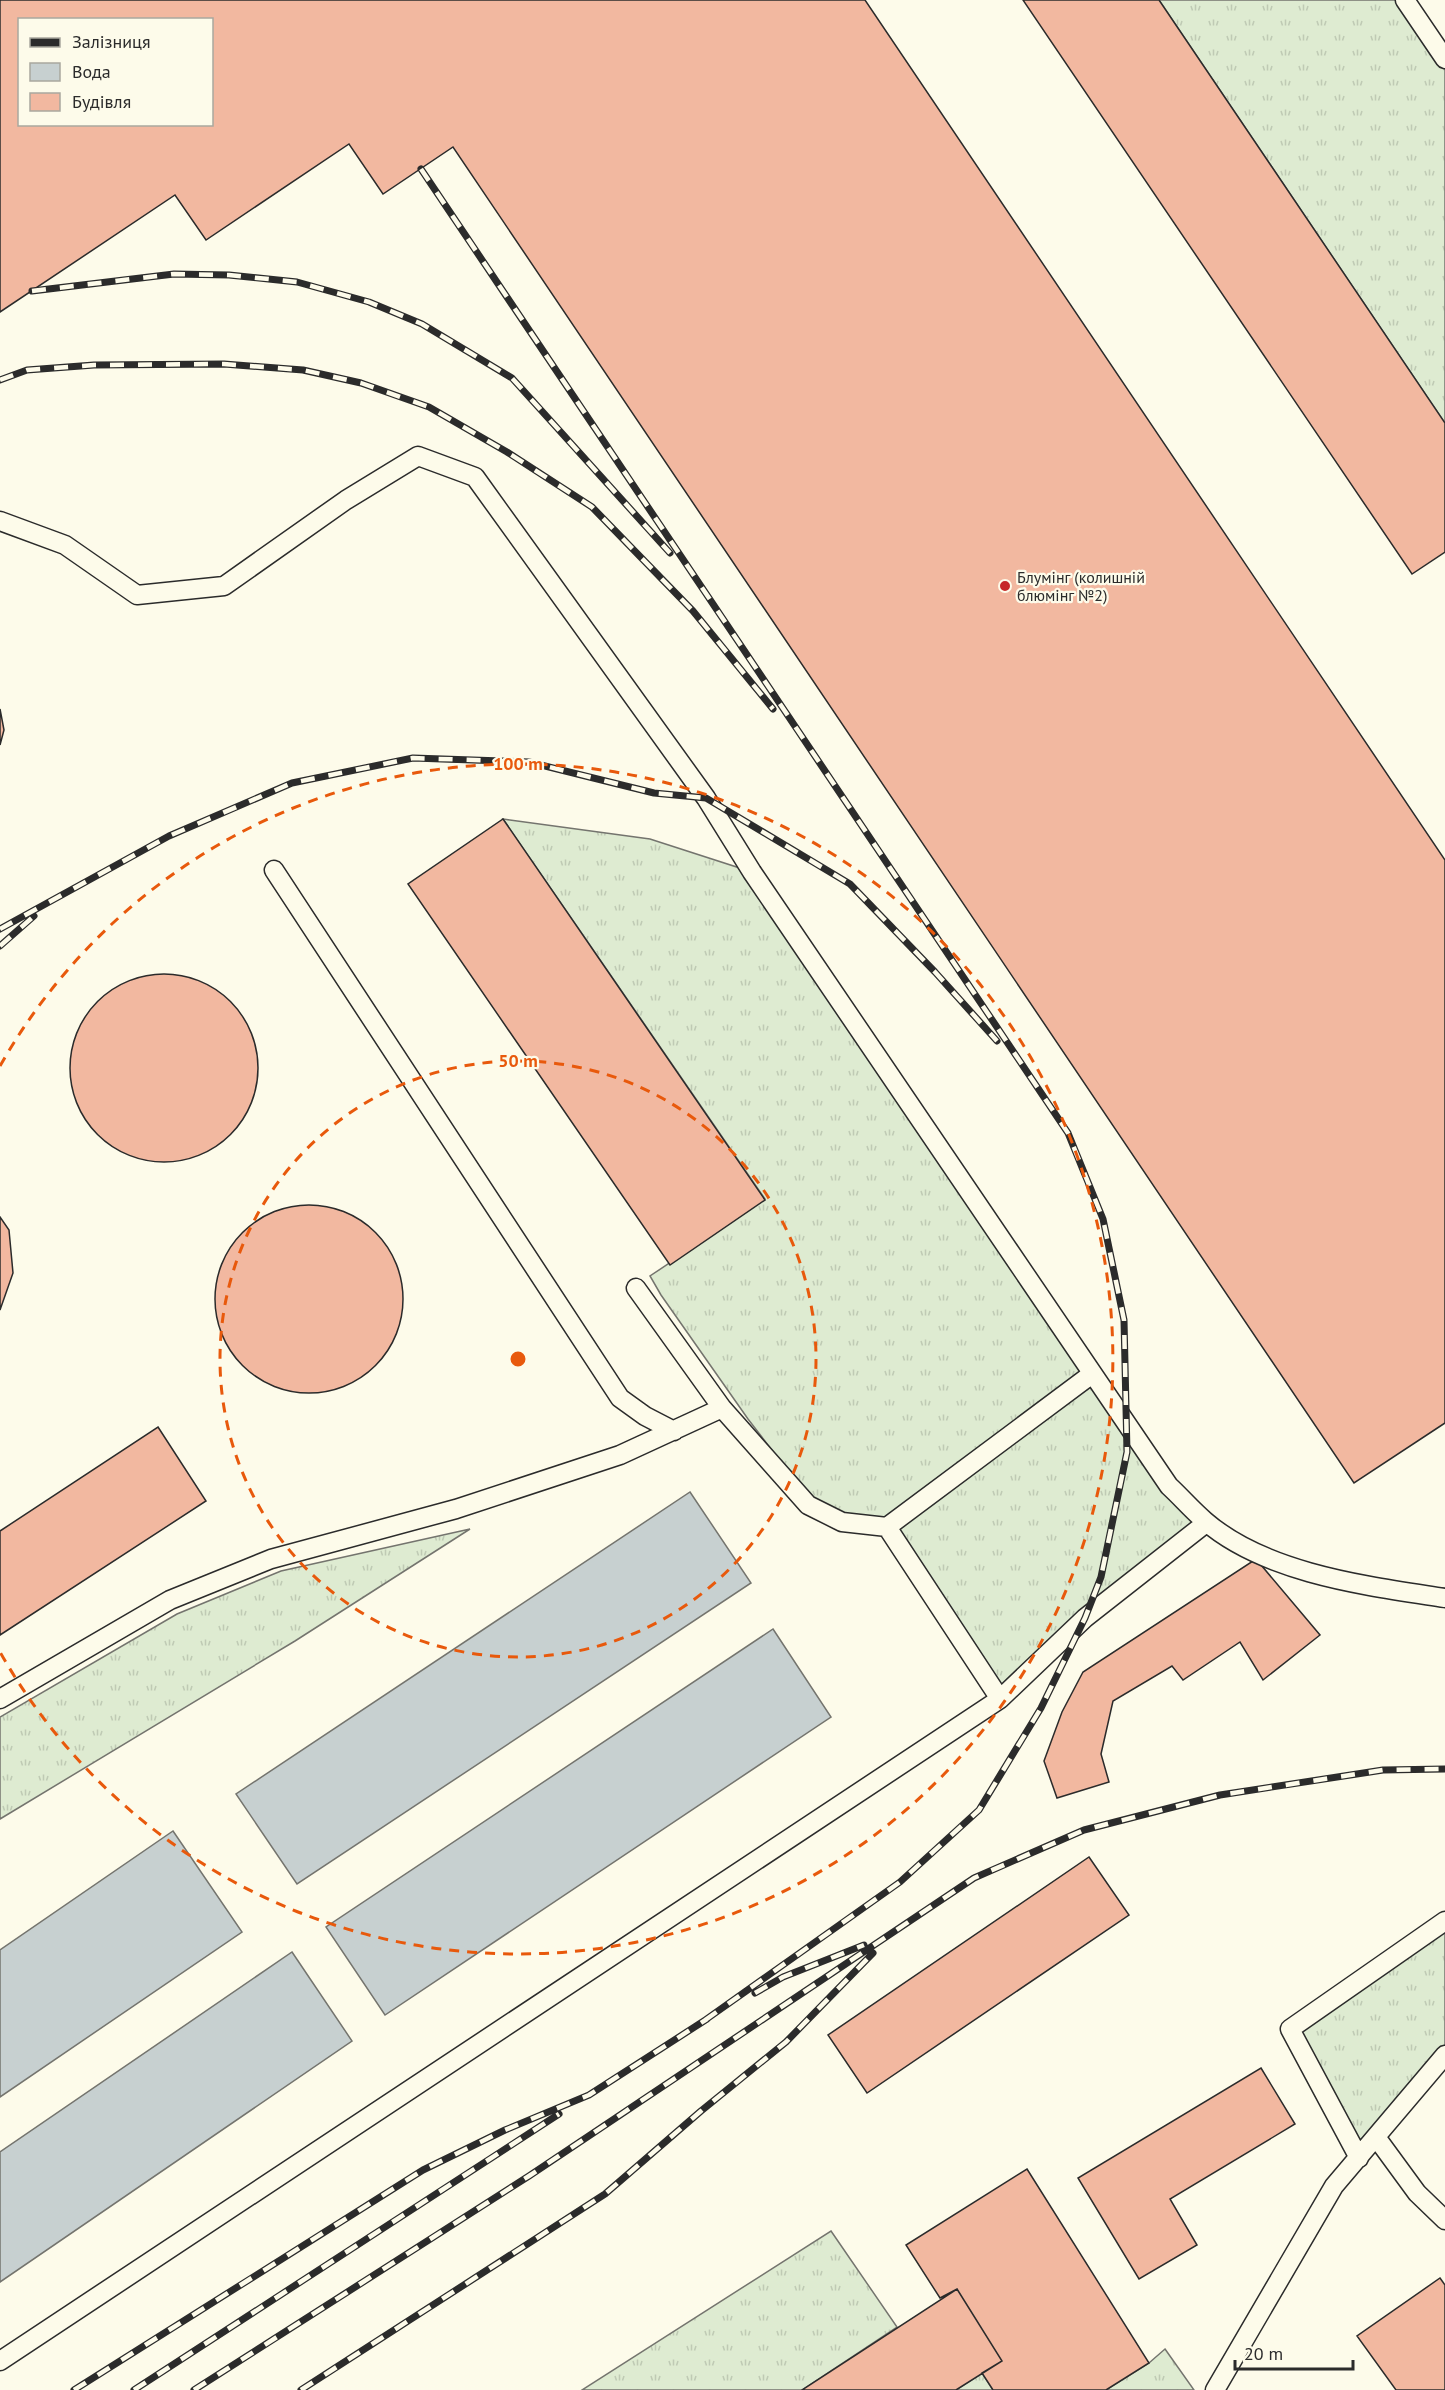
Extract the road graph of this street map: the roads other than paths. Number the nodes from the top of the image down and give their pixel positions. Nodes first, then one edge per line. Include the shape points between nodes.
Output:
1 (1405, 0) edge
2 (1445, 59) edge
3 (0, 521) edge
4 (274, 870) dead end
5 (636, 1288) dead end
6 (1092, 1374) junction
7 (722, 1408) junction
8 (674, 1431) junction
9 (1206, 1523) junction
10 (887, 1527) junction
11 (1445, 1598) edge
12 (0, 1699) edge
13 (1000, 1699) junction
14 (1445, 1921) edge
15 (1445, 2055) edge
16 (1376, 2137) junction
17 (1359, 2158) junction
18 (1445, 2220) edge
19 (0, 2361) edge
20 (1215, 2390) edge

1 - 2 lane
3 - 6 lane via 65,545 137,595 202,589 224,586 346,500 418,456 475,477 706,798
4 - 8 lane via 620,1398
5 - 7 lane
6 - 9 lane via 1169,1486
6 - 10 lane
7 - 8 lane
7 - 10 lane via 808,1506 842,1522
8 - 12 lane via 620,1455 456,1509 271,1559 170,1600
9 - 11 lane via 1258,1554 1316,1574
9 - 13 lane via 1085,1618
10 - 13 lane
13 - 19 lane
14 - 17 lane via 1290,2029
15 - 16 lane
16 - 17 lane
16 - 18 lane via 1417,2193
17 - 20 lane via 1334,2186

